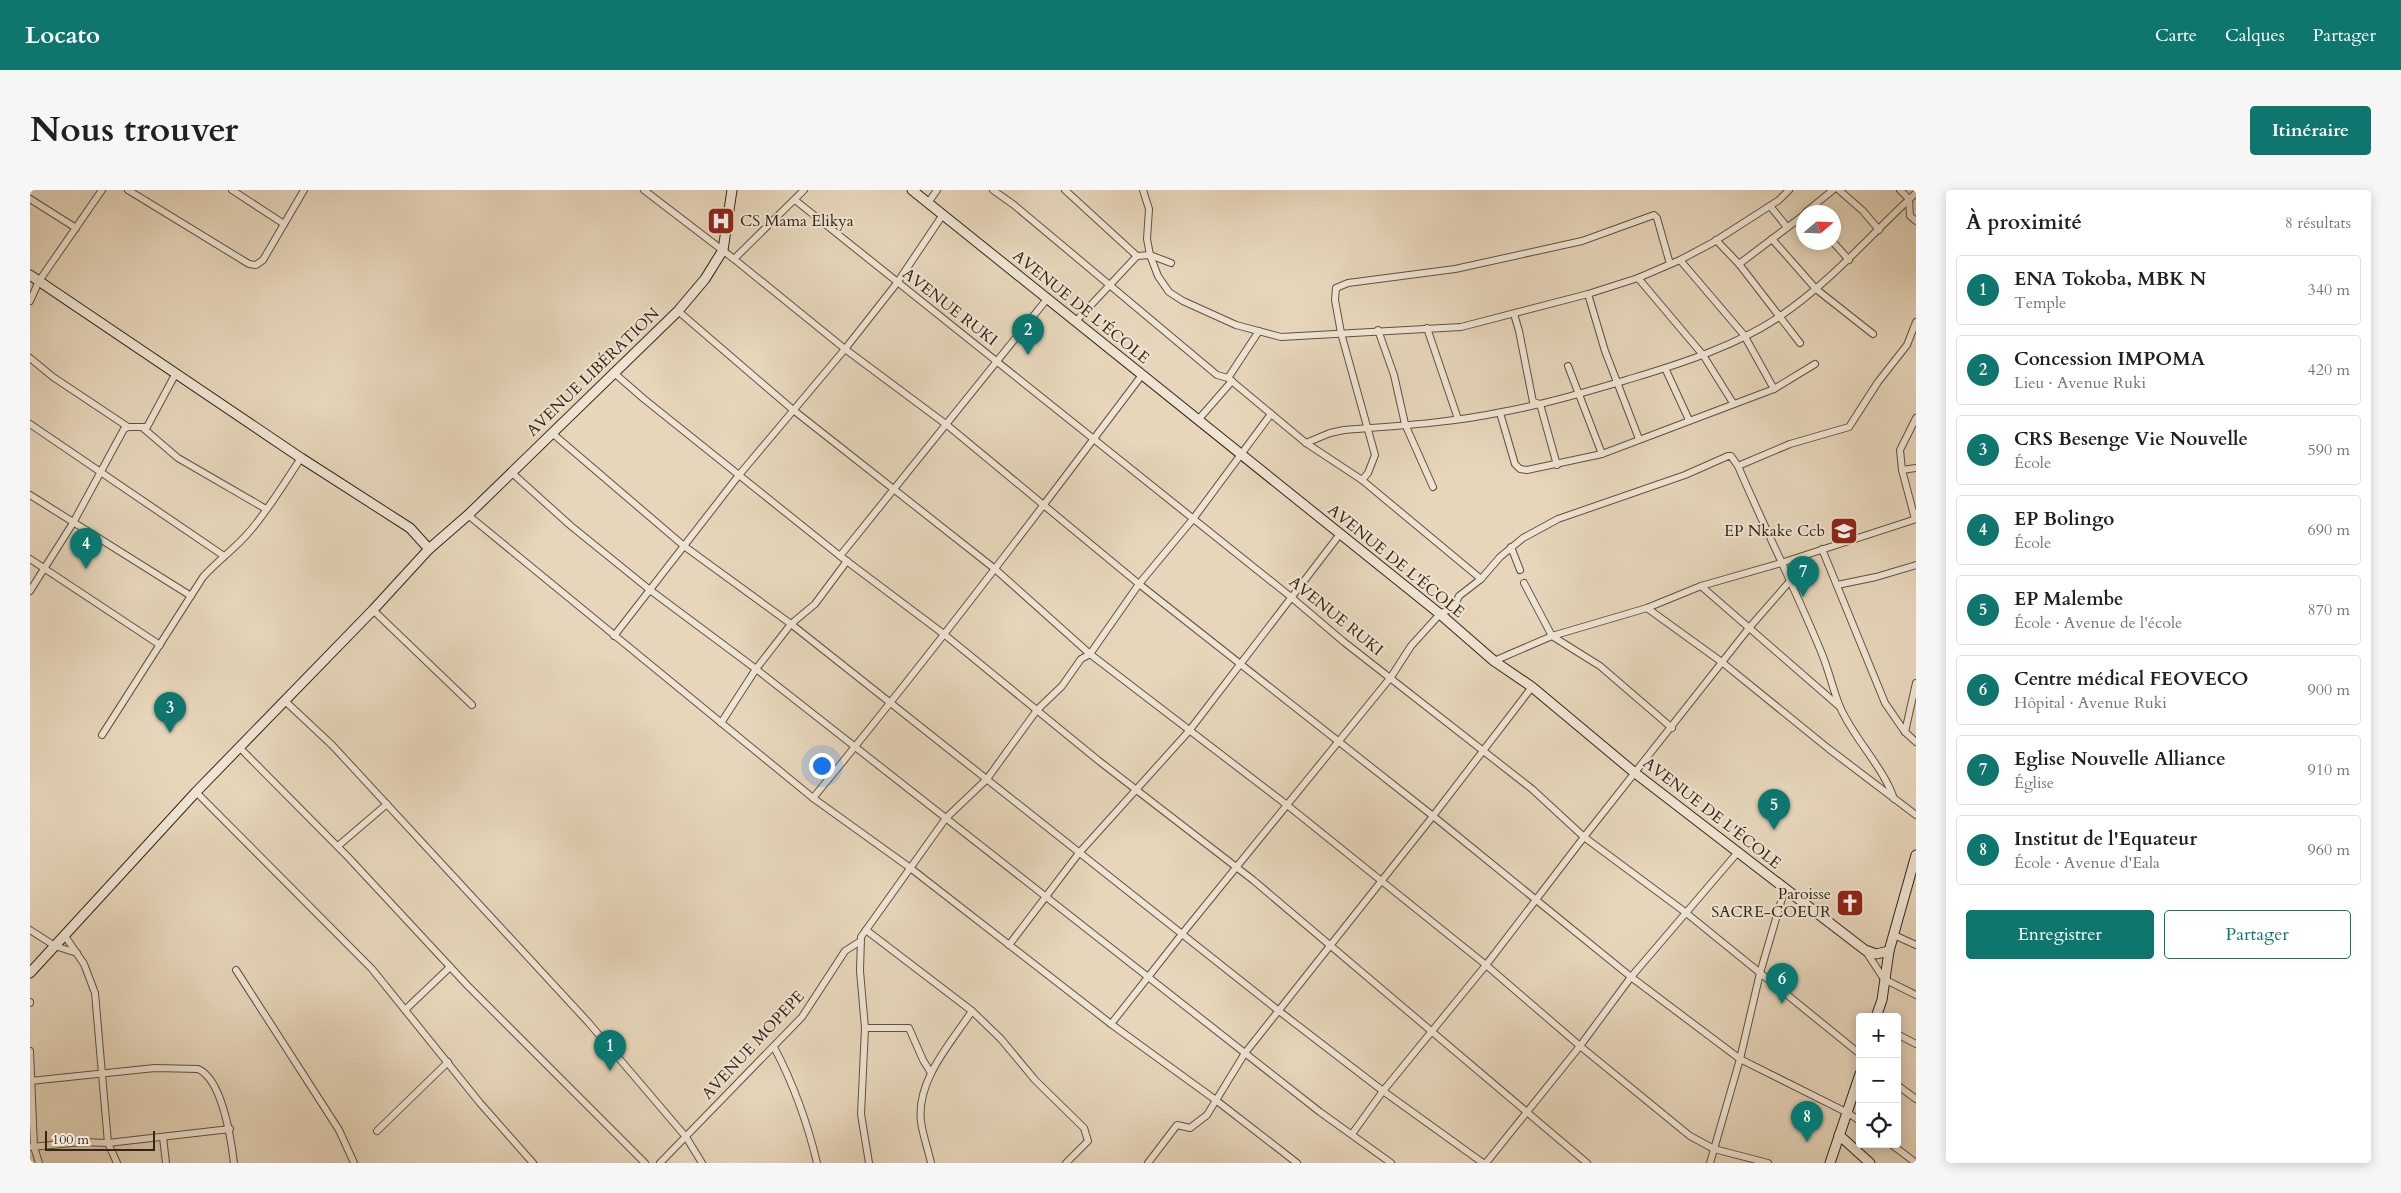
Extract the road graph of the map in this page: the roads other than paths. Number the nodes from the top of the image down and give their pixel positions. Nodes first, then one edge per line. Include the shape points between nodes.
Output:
1 (102, 190) edge
2 (128, 190) edge
3 (232, 190) edge
4 (304, 190) edge
5 (644, 190) edge
6 (732, 190) edge
7 (804, 190) edge
8 (912, 190) edge
9 (937, 190) edge
10 (993, 190) edge
11 (1064, 190) edge
12 (1789, 190) edge
13 (1833, 190) edge
14 (1839, 190) edge
15 (1900, 190) edge
16 (1145, 191) edge
17 (1916, 193) edge
18 (30, 199) edge
19 (1909, 199) junction
20 (795, 200) junction
21 (928, 203) junction
22 (1816, 205) edge
23 (1770, 206) junction
24 (942, 216) junction
25 (1796, 221) edge
26 (1916, 221) edge
27 (284, 224) junction
28 (1788, 227) junction
29 (76, 228) junction
30 (1879, 230) junction
31 (1772, 239) junction
32 (1716, 240) junction
33 (723, 250) junction
34 (1840, 250) edge
35 (1150, 255) junction
36 (1137, 256) junction
37 (734, 259) junction
38 (1680, 260) junction
39 (1849, 260) junction
40 (1171, 264) dead end
41 (1670, 264) junction
42 (1739, 264) junction
43 (30, 275) edge
44 (1638, 278) junction
45 (39, 281) junction
46 (897, 282) junction
47 (1108, 286) junction
48 (1816, 289) junction
49 (1588, 294) junction
50 (1047, 299) junction
51 (30, 301) edge
52 (678, 311) junction
53 (1514, 314) junction
54 (1779, 317) junction
55 (1076, 321) junction
56 (1916, 322) edge
57 (1427, 328) junction
58 (1378, 330) junction
59 (1259, 331) junction
60 (1341, 332) junction
61 (1873, 334) dead end
62 (1744, 335) junction
63 (1800, 343) dead end
64 (845, 349) junction
65 (1703, 355) junction
66 (30, 358) edge
67 (997, 361) junction
68 (1816, 364) dead end
69 (1568, 366) dead end
70 (1665, 368) junction
71 (613, 372) junction
72 (176, 373) junction
73 (1142, 375) junction
74 (1230, 380) junction
75 (1618, 382) junction
76 (1774, 388) junction
77 (1579, 394) junction
78 (1734, 403) junction
79 (1540, 404) junction
80 (792, 409) junction
81 (1500, 413) junction
82 (1271, 414) junction
83 (1916, 418) edge
84 (1458, 419) junction
85 (1198, 420) junction
86 (1689, 420) junction
87 (30, 424) edge
88 (1405, 424) junction
89 (947, 425) junction
90 (128, 427) junction
91 (143, 428) junction
92 (1367, 428) junction
93 (552, 433) junction
94 (1093, 439) junction
95 (1639, 439) junction
96 (1306, 443) junction
97 (1239, 453) junction
98 (1602, 454) junction
99 (301, 458) junction
100 (1557, 465) junction
101 (1738, 466) junction
102 (1916, 468) edge
103 (1902, 470) junction
104 (101, 472) junction
105 (511, 472) junction
106 (739, 474) junction
107 (1362, 480) junction
108 (1433, 487) dead end
109 (894, 490) junction
110 (30, 495) edge
111 (1043, 505) junction
112 (266, 510) junction
113 (468, 515) junction
114 (1192, 519) junction
115 (1916, 519) edge
116 (73, 524) junction
117 (1340, 534) junction
118 (684, 546) junction
119 (1511, 547) junction
120 (429, 548) junction
121 (1822, 549) junction
122 (224, 556) junction
123 (840, 556) junction
124 (30, 560) edge
125 (847, 561) junction
126 (1780, 564) junction
127 (1916, 565) edge
128 (995, 569) junction
129 (45, 570) junction
130 (1520, 570) dead end
131 (1481, 579) junction
132 (1790, 581) junction
133 (1524, 583) dead end
134 (1139, 584) junction
135 (1837, 585) junction
136 (1701, 586) junction
137 (650, 590) junction
138 (30, 591) edge
139 (191, 596) junction
140 (1290, 597) junction
141 (1647, 608) junction
142 (373, 610) junction
143 (1440, 614) junction
144 (791, 624) junction
145 (1749, 628) junction
146 (945, 635) junction
147 (614, 636) junction
148 (1552, 636) junction
149 (160, 645) junction
150 (1090, 654) junction
151 (1494, 661) junction
152 (1723, 663) junction
153 (1239, 664) junction
154 (756, 670) junction
155 (1391, 677) junction
156 (1916, 683) edge
157 (1532, 687) junction
158 (285, 701) junction
159 (891, 704) junction
160 (472, 705) dead end
161 (1840, 707) junction
162 (1037, 710) junction
163 (721, 723) junction
164 (1672, 728) junction
165 (1189, 731) junction
166 (1905, 732) junction
167 (102, 735) dead end
168 (1338, 742) junction
169 (1916, 742) edge
170 (238, 747) junction
171 (855, 747) junction
172 (1483, 750) junction
173 (1635, 773) junction
174 (987, 779) junction
175 (1137, 791) junction
176 (196, 792) junction
177 (813, 798) junction
178 (1894, 799) junction
179 (387, 804) junction
180 (1287, 805) junction
181 (1916, 815) edge
182 (1433, 816) junction
183 (946, 818) junction
184 (1584, 837) junction
185 (338, 846) junction
186 (1080, 852) junction
187 (1738, 852) junction
188 (1916, 855) edge
189 (909, 867) junction
190 (1236, 868) junction
191 (1913, 879) edge
192 (1381, 881) junction
193 (1785, 888) junction
194 (1046, 898) junction
195 (1536, 900) junction
196 (1686, 912) junction
197 (30, 930) edge
198 (866, 930) junction
199 (1182, 934) junction
200 (1894, 935) junction
201 (65, 936) junction
202 (859, 942) junction
203 (1009, 945) junction
204 (1916, 945) edge
205 (56, 946) junction
206 (1330, 947) junction
207 (1865, 950) junction
208 (1889, 951) junction
209 (77, 953) junction
210 (1486, 965) junction
211 (450, 967) junction
212 (236, 970) dead end
213 (30, 973) edge
214 (1760, 973) junction
215 (1631, 976) junction
216 (1147, 977) junction
217 (1884, 979) junction
218 (1916, 995) edge
219 (405, 1010) junction
220 (972, 1011) junction
221 (1279, 1011) junction
222 (1877, 1013) edge
223 (1111, 1024) junction
224 (865, 1028) junction
225 (1430, 1032) junction
226 (1901, 1036) edge
227 (1916, 1044) edge
228 (1580, 1046) junction
229 (774, 1047) junction
230 (30, 1051) edge
231 (1856, 1051) edge
232 (1245, 1053) junction
233 (1740, 1059) junction
234 (448, 1062) junction
235 (931, 1073) junction
236 (102, 1075) junction
237 (31, 1081) edge
238 (1856, 1087) edge
239 (1901, 1088) edge
240 (1383, 1091) junction
241 (1916, 1099) edge
242 (1217, 1101) junction
243 (1526, 1113) junction
244 (1848, 1113) junction
245 (1856, 1118) edge
246 (230, 1129) junction
247 (377, 1131) dead end
248 (1352, 1134) junction
249 (1839, 1135) junction
250 (163, 1137) junction
251 (686, 1137) junction
252 (108, 1143) junction
253 (32, 1147) edge
254 (1896, 1148) edge
255 (1714, 1149) junction
256 (39, 1163) edge
257 (117, 1163) edge
258 (166, 1163) edge
259 (234, 1163) edge
260 (354, 1163) edge
261 (533, 1163) edge
262 (645, 1163) edge
263 (660, 1163) edge
264 (702, 1163) edge
265 (818, 1163) edge
266 (869, 1163) edge
267 (931, 1163) edge
268 (1066, 1163) edge
269 (1148, 1163) edge
270 (1297, 1163) edge
271 (1391, 1163) edge
272 (1485, 1163) edge
273 (1587, 1163) edge
274 (1710, 1163) edge
275 (1768, 1163) edge
276 (1830, 1163) edge
277 (1870, 1163) edge
278 (1916, 1163) edge

1 - 29 street
2 - 27 street via 249,264 256,265 263,260
3 - 27 street
4 - 27 street
5 - 33 street
6 - 33 street, AVENUE LIBÉRATION
7 - 20 street
8 - 21 street, AVENUE DE L'ÉCOLE
9 - 21 street
10 - 47 street
11 - 36 street
12 - 23 street
13 - 22 street
14 - 30 street
15 - 19 street
16 - 35 street via 1149,209 1147,239
17 - 19 street
18 - 29 street
19 - 26 street via 1910,216
19 - 30 street
20 - 37 street
20 - 46 street, AVENUE RUKI
21 - 24 street, AVENUE DE L'ÉCOLE
23 - 28 street
23 - 32 street
24 - 46 street
24 - 50 street, AVENUE DE L'ÉCOLE
25 - 28 street
28 - 31 street
29 - 45 street
30 - 39 street
31 - 42 street
31 - 48 street
32 - 38 street
32 - 42 street
33 - 37 street
33 - 52 street, AVENUE LIBÉRATION via 705,280
34 - 39 street
35 - 36 street
35 - 40 street
35 - 59 street via 1169,292 1236,325
36 - 47 street
37 - 64 street
38 - 41 street
38 - 62 street
39 - 48 street
41 - 44 street
41 - 60 street via 1657,218 1651,216 1582,242 1455,269 1341,285 1336,288 1335,300
42 - 54 street
43 - 45 street
44 - 49 street
44 - 65 street
45 - 51 street
45 - 72 street
46 - 64 street
46 - 67 street, AVENUE RUKI
47 - 55 street
47 - 74 street via 1217,375
48 - 54 street
48 - 61 street
49 - 53 street
49 - 75 street
50 - 55 street, AVENUE DE L'ÉCOLE
50 - 67 street
52 - 71 street, AVENUE LIBÉRATION
52 - 80 street
53 - 57 street via 1460,327
53 - 79 street via 1533,402
54 - 62 street
54 - 63 street
55 - 73 street, AVENUE DE L'ÉCOLE
56 - 101 street via 1907,345 1878,382 1849,428 1790,444
57 - 58 street
57 - 84 street
58 - 60 street
58 - 88 street via 1394,375
59 - 60 street via 1281,337
59 - 74 street
60 - 92 street
62 - 65 street
62 - 76 street
64 - 80 street
64 - 89 street
65 - 70 street
65 - 78 street
66 - 90 street
67 - 89 street
67 - 94 street, AVENUE RUKI
68 - 76 street
69 - 77 street
70 - 75 street
70 - 86 street
71 - 93 street, AVENUE LIBÉRATION
71 - 106 street
72 - 91 street via 150,423
72 - 99 street
73 - 85 street, AVENUE DE L'ÉCOLE
73 - 94 street
74 - 82 street
74 - 85 street
75 - 77 street
75 - 95 street
76 - 78 street
77 - 79 street
77 - 98 street
78 - 86 street
79 - 81 street
79 - 100 street
80 - 106 street
80 - 109 street
81 - 84 street
81 - 100 street via 1515,464 1520,469
82 - 96 street
82 - 97 street, AVENUE MOPEPE
83 - 103 street via 1900,450
84 - 88 street
85 - 97 street, AVENUE DE L'ÉCOLE
86 - 95 street
87 - 104 street
88 - 92 street
88 - 108 street
89 - 109 street
89 - 111 street
90 - 91 street
90 - 104 street
91 - 112 street via 178,458
92 - 96 street via 1330,433
92 - 107 street via 1375,455
93 - 105 street, AVENUE LIBÉRATION
93 - 118 street
94 - 111 street
94 - 114 street, AVENUE RUKI
95 - 98 street
96 - 107 street
97 - 114 street, AVENUE MOPEPE
97 - 117 street, AVENUE DE L'ÉCOLE
98 - 100 street
99 - 112 street
99 - 120 street via 410,528
101 - 119 street via 1728,456 1685,476 1558,518
101 - 126 street
102 - 103 street
103 - 115 street
104 - 116 street
104 - 122 street
105 - 113 street, AVENUE LIBÉRATION
105 - 137 street
106 - 118 street
106 - 123 street
107 - 131 street
109 - 123 street
109 - 128 street
110 - 116 street
111 - 128 street
111 - 134 street
112 - 122 street via 251,531
113 - 120 street, AVENUE LIBÉRATION
113 - 147 street
114 - 134 street, AVENUE MOPEPE
114 - 140 street, AVENUE RUKI
115 - 121 street
116 - 129 street
116 - 139 street
117 - 140 street
117 - 143 street, AVENUE DE L'ÉCOLE
118 - 137 street
118 - 144 street
119 - 130 street
119 - 131 street
120 - 142 street, AVENUE LIBÉRATION
121 - 126 street
121 - 135 street
122 - 139 street via 203,577
123 - 125 street
124 - 129 street
125 - 144 street via 815,604
125 - 146 street
126 - 132 street
126 - 136 street
127 - 135 street
128 - 146 street
128 - 150 street
129 - 138 street
129 - 149 street
131 - 143 street via 1459,596 1454,607
132 - 145 street
132 - 161 street via 1822,654
133 - 148 street
134 - 150 street, AVENUE MOPEPE
134 - 153 street
135 - 166 street via 1879,690
136 - 141 street
136 - 145 street
137 - 147 street
137 - 154 street
139 - 149 street
140 - 153 street
140 - 155 street, AVENUE RUKI
141 - 148 street
141 - 152 street
142 - 158 street, AVENUE LIBÉRATION
142 - 160 street
143 - 151 street, AVENUE DE L'ÉCOLE
143 - 155 street via 1411,646
144 - 154 street
144 - 159 street
145 - 152 street
145 - 161 street
146 - 159 street
146 - 162 street
147 - 163 street
148 - 151 street
148 - 164 street via 1600,666
149 - 167 street
150 - 162 street, AVENUE MOPEPE via 1080,659 1062,686
150 - 165 street
151 - 157 street, AVENUE DE L'ÉCOLE
152 - 164 street
152 - 178 street
153 - 165 street
153 - 168 street
154 - 163 street
154 - 171 street
155 - 168 street
155 - 172 street, AVENUE RUKI
156 - 166 street
157 - 172 street
157 - 173 street, AVENUE DE L'ÉCOLE
158 - 170 street, AVENUE LIBÉRATION
158 - 179 street
159 - 171 street
159 - 174 street
161 - 178 street
162 - 174 street, AVENUE MOPEPE
162 - 175 street
163 - 177 street
164 - 173 street
165 - 175 street
165 - 180 street
166 - 169 street
168 - 180 street
168 - 182 street
170 - 176 street, AVENUE LIBÉRATION
170 - 185 street
171 - 177 street
171 - 183 street
172 - 182 street
172 - 184 street, AVENUE RUKI
173 - 184 street
173 - 187 street, AVENUE DE L'ÉCOLE
174 - 183 street, AVENUE MOPEPE
174 - 186 street
175 - 186 street
175 - 190 street
176 - 201 street, AVENUE LIBÉRATION
176 - 219 street via 372,969
177 - 189 street
178 - 181 street
179 - 185 street
179 - 251 street via 588,1022
180 - 190 street
180 - 192 street
182 - 192 street
182 - 195 street
183 - 189 street, AVENUE MOPEPE
183 - 194 street
184 - 195 street
184 - 196 street, AVENUE RUKI
185 - 211 street
186 - 194 street
186 - 199 street
187 - 193 street, AVENUE DE L'ÉCOLE
187 - 196 street
188 - 191 street
189 - 198 street, AVENUE MOPEPE
189 - 203 street
190 - 199 street
190 - 206 street
191 - 200 street
192 - 206 street
192 - 210 street
193 - 207 street, AVENUE DE L'ÉCOLE
193 - 214 street
194 - 203 street
194 - 216 street
195 - 210 street
195 - 215 street
196 - 214 street, AVENUE RUKI
196 - 215 street
197 - 205 street
198 - 202 street, AVENUE MOPEPE
198 - 220 street
199 - 216 street
199 - 221 street
200 - 204 street
200 - 208 street
201 - 205 street, AVENUE LIBÉRATION
201 - 209 street
202 - 224 street
202 - 229 street, AVENUE MOPEPE via 845,951 811,1006
203 - 223 street
205 - 209 street
205 - 213 street, AVENUE LIBÉRATION
206 - 221 street
206 - 225 street
207 - 208 street via 1876,954
207 - 217 street
208 - 217 street
209 - 236 street via 92,978 95,992
210 - 225 street
210 - 228 street
211 - 219 street
211 - 262 street
212 - 260 street via 339,1130
214 - 231 street, AVENUE RUKI
214 - 233 street
215 - 228 street
215 - 233 street
216 - 223 street
216 - 232 street
217 - 218 street
217 - 222 street
219 - 234 street
220 - 235 street
220 - 268 street via 1087,1131 1088,1141
221 - 232 street
221 - 240 street
223 - 242 street
224 - 235 street via 909,1028
224 - 266 street via 861,1114
225 - 240 street
225 - 243 street
226 - 227 street
228 - 243 street
228 - 255 street via 1690,1136
229 - 251 street, AVENUE MOPEPE
229 - 265 street via 794,1086
230 - 237 street
232 - 242 street
232 - 248 street
233 - 244 street
233 - 255 street
234 - 247 street
234 - 261 street
235 - 267 street via 921,1120
236 - 237 street
236 - 246 street via 155,1068 198,1069 205,1072 221,1101
236 - 252 street
237 - 253 street
238 - 244 street
239 - 241 street
240 - 248 street
240 - 272 street
242 - 269 street via 1207,1115 1190,1128 1177,1125
242 - 270 street
243 - 272 street
243 - 273 street
244 - 245 street
244 - 249 street
246 - 250 street
246 - 259 street
248 - 271 street
249 - 276 street
249 - 277 street
250 - 252 street
250 - 258 street
251 - 263 street, AVENUE MOPEPE
251 - 264 street
252 - 253 street
252 - 257 street
253 - 256 street
254 - 278 street
255 - 274 street
255 - 275 street

